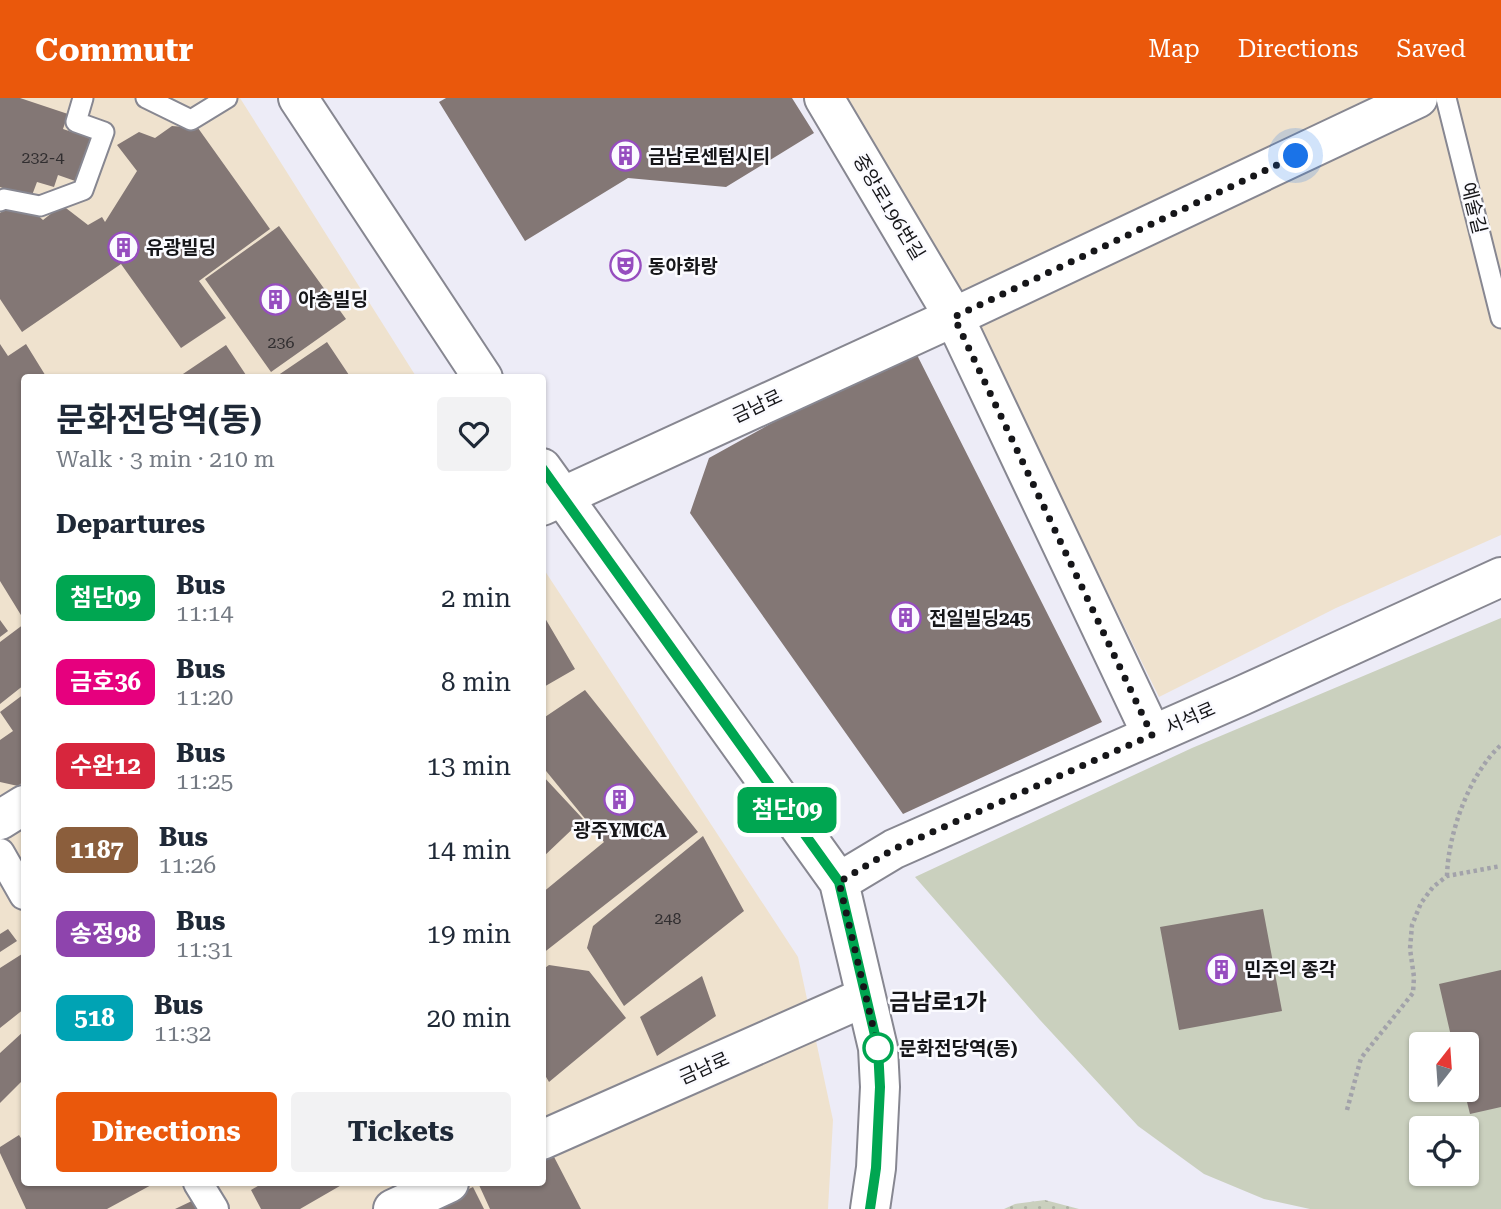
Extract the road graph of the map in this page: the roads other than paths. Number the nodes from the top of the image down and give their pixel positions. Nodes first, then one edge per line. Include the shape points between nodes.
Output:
1 (83, 98) edge
2 (146, 98) edge
3 (227, 98) edge
4 (298, 98) edge
5 (824, 98) edge
6 (1418, 98) edge
7 (1446, 98) edge
8 (0, 201) edge
9 (954, 317) junction
10 (1501, 318) edge
11 (480, 374) edge
12 (549, 490) edge
13 (1501, 578) edge
14 (1152, 735) junction
15 (21, 807) edge
16 (0, 820) edge
17 (0, 853) edge
18 (839, 882) junction
19 (21, 890) edge
20 (865, 997) junction
21 (546, 1138) edge
22 (200, 1186) edge
23 (443, 1186) edge
24 (214, 1209) edge
25 (393, 1209) edge
26 (870, 1209) edge

1 - 8 lane via 76,122 104,132 83,190 40,206
2 - 3 lane via 191,120
4 - 11 street
5 - 9 street, 중앙로196번길
6 - 9 street
7 - 10 lane, 예술길
9 - 12 street, 금남로
9 - 14 street, 중앙로196번길
12 - 18 street, 금남로
13 - 14 street, 서석로
14 - 18 street, 서석로 via 894,849
15 - 16 street
17 - 19 street
18 - 20 street
20 - 21 street, 금남로
20 - 26 street via 878,1048 880,1087
22 - 24 street
23 - 25 street

